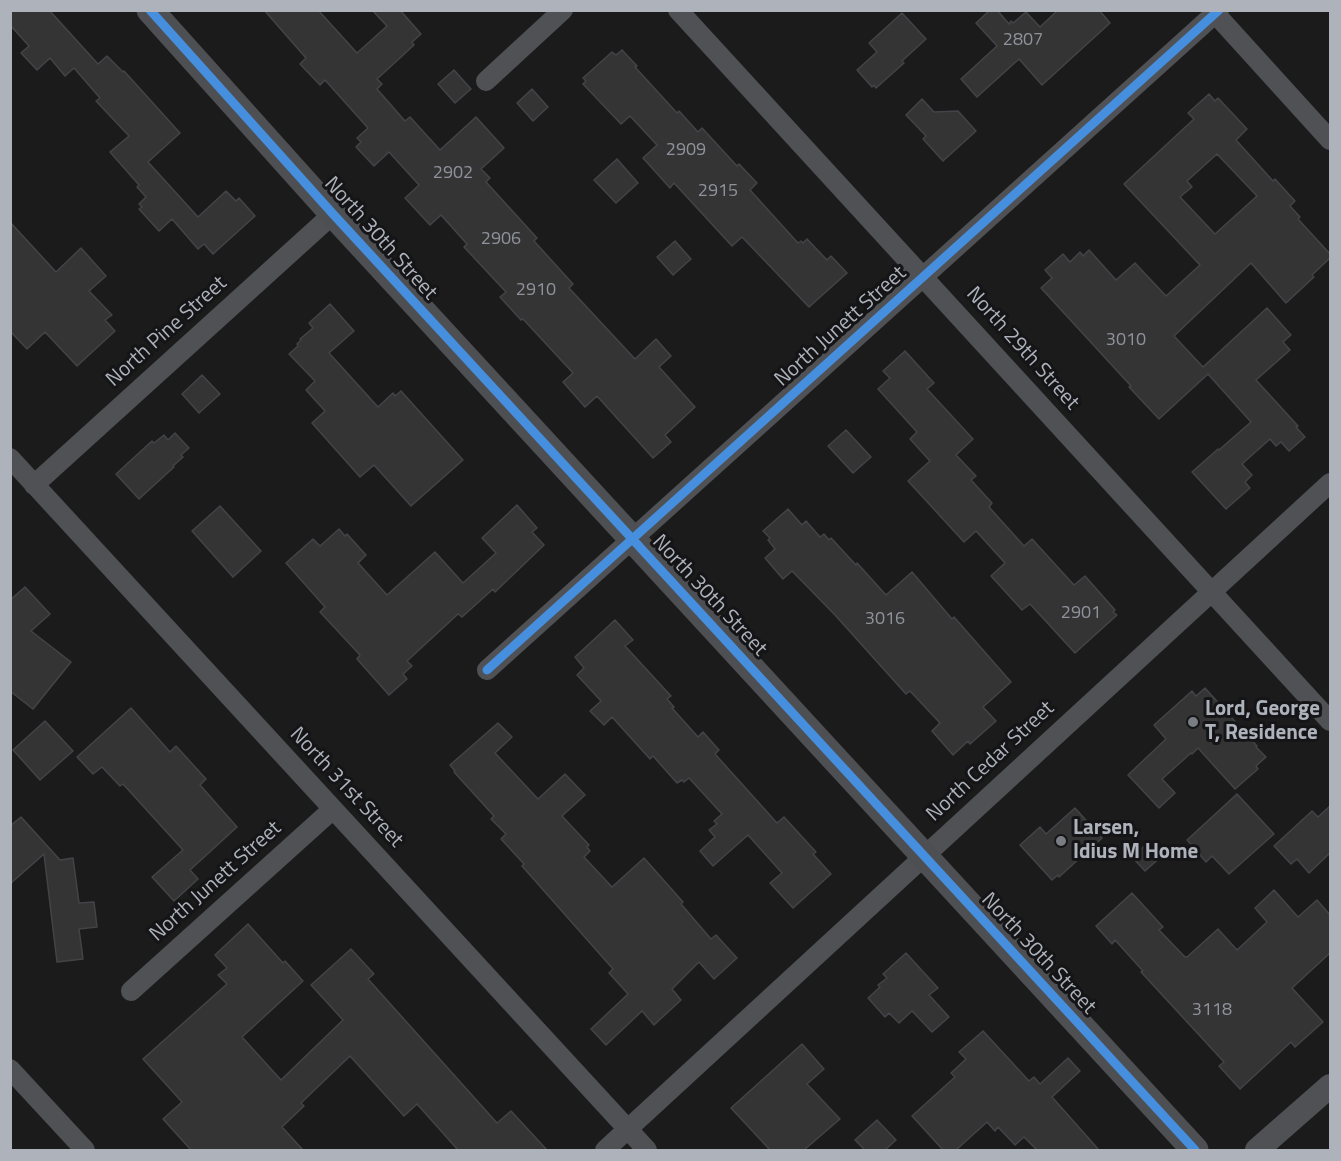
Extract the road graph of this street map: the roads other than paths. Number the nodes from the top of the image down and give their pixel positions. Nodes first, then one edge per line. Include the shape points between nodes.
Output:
1 (150, 10) edge
2 (563, 10) edge
3 (678, 10) edge
4 (1215, 12) edge
5 (486, 81) dead end
6 (1330, 140) edge
7 (333, 214) junction
8 (923, 277) junction
9 (10, 458) edge
10 (1330, 483) edge
11 (34, 485) junction
12 (632, 539) junction
13 (1212, 592) junction
14 (487, 670) dead end
15 (1330, 721) edge
16 (333, 809) junction
17 (924, 856) junction
18 (131, 991) dead end
19 (10, 1069) edge
20 (1330, 1086) edge
21 (628, 1129) junction
22 (85, 1150) edge
23 (604, 1150) edge
24 (647, 1150) edge
25 (1196, 1150) edge
26 (1257, 1150) edge

1 - 7 main road, North 30th Street
2 - 5 street
3 - 8 street, North 29th Street
4 - 6 street
4 - 8 street, North Junett Street
7 - 11 street, North Pine Street
7 - 12 main road, North 30th Street
8 - 12 street, North Junett Street
8 - 13 street, North 29th Street
9 - 11 street, North 31st Street
10 - 13 street, North Cedar Street
11 - 16 street, North 31st Street
12 - 14 street, North Junett Street
12 - 17 main road, North 30th Street
13 - 15 street, North 29th Street
13 - 17 street, North Cedar Street
16 - 18 street, North Junett Street
16 - 21 street, North 31st Street
17 - 21 street, North Cedar Street
17 - 25 main road, North 30th Street
19 - 22 street
20 - 26 street
21 - 23 street, North Cedar Street
21 - 24 street, North 31st Street

